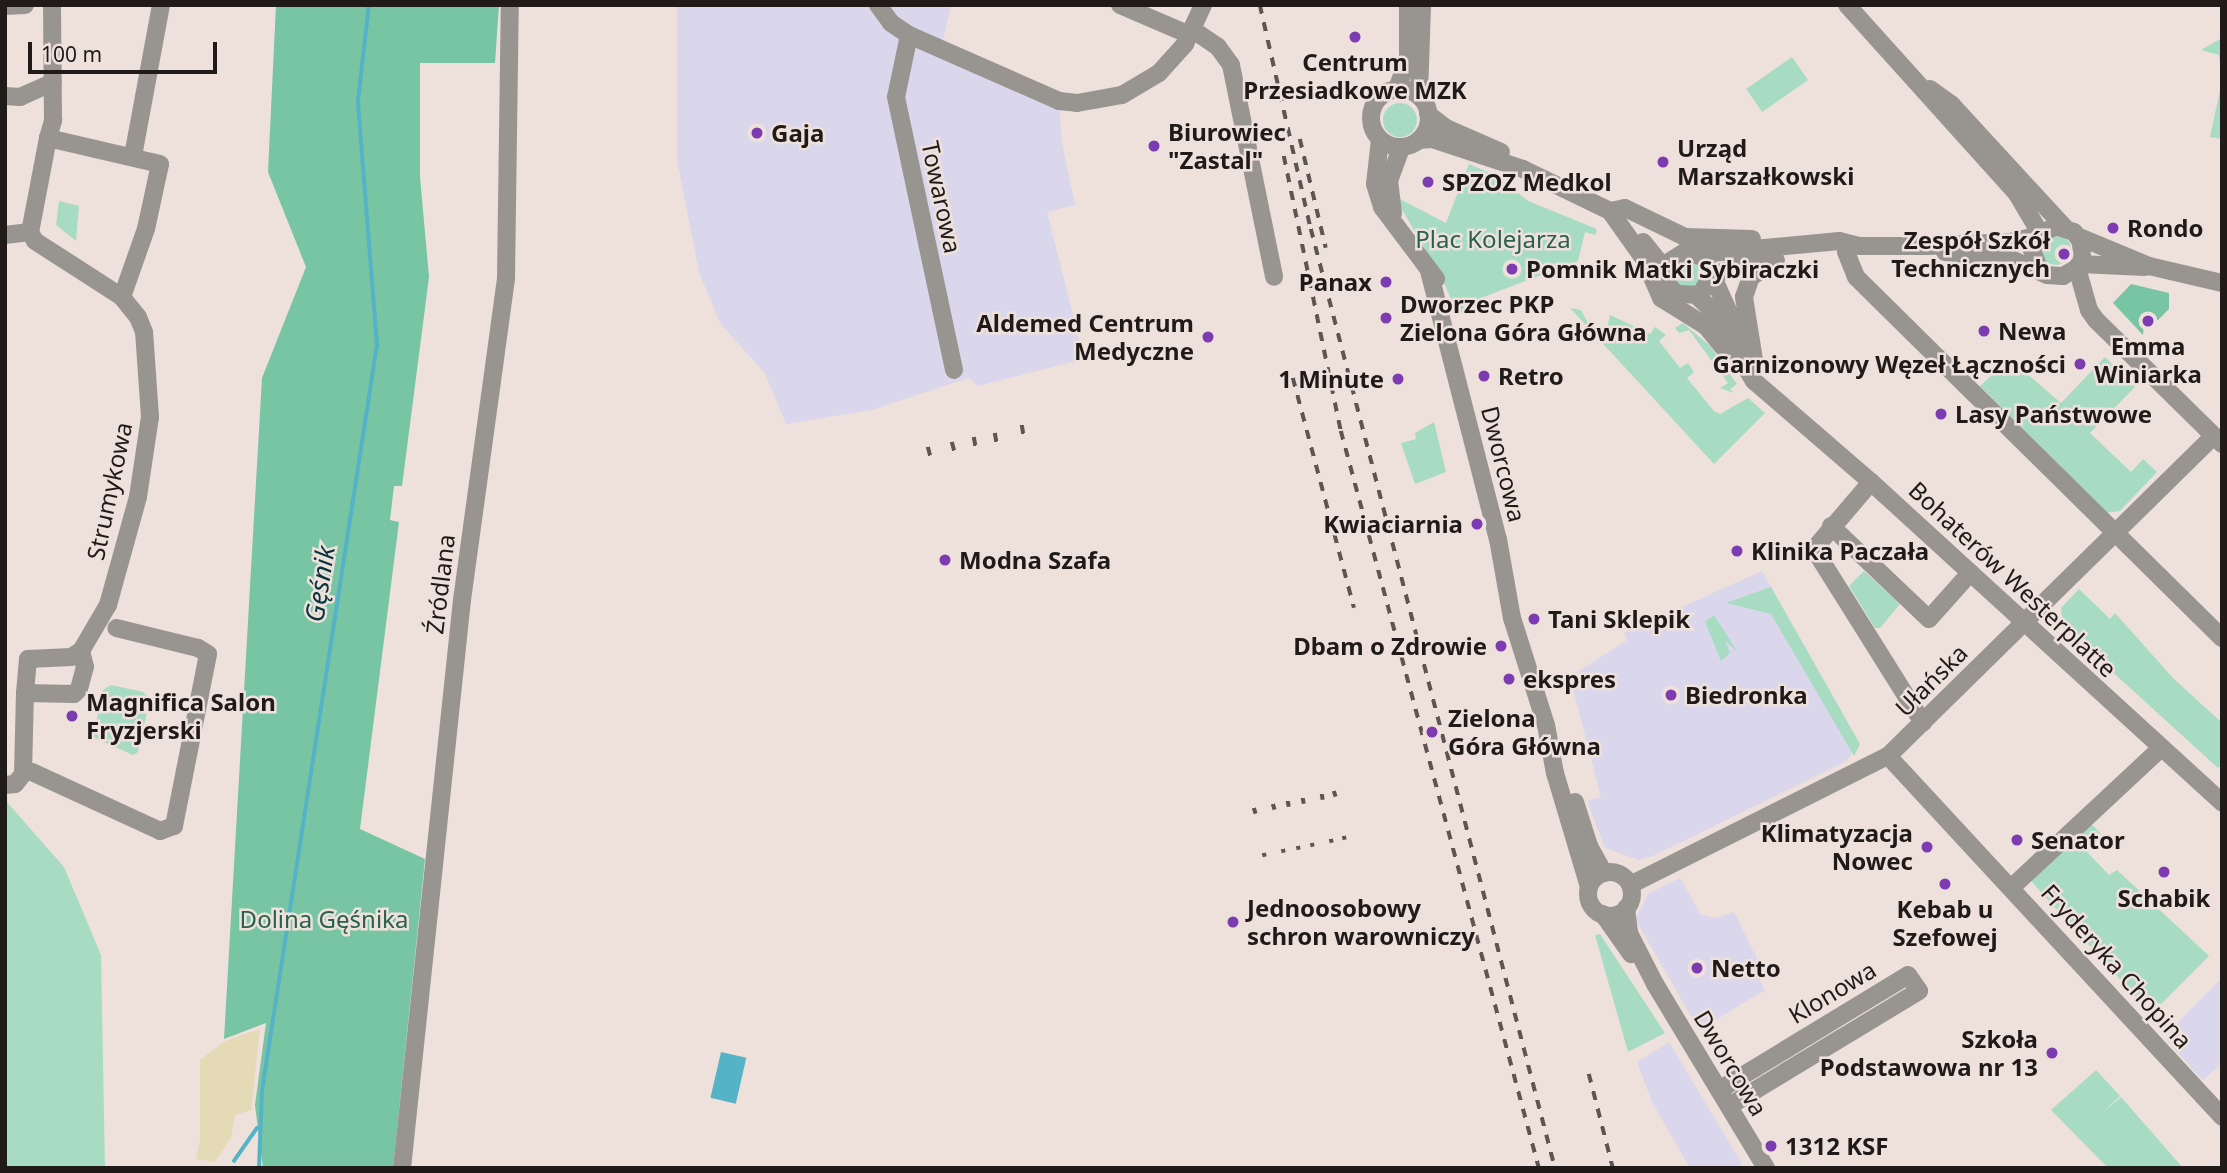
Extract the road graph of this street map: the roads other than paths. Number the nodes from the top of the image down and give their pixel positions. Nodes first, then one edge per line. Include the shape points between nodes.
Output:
1 (25, 5) edge
2 (52, 5) edge
3 (161, 5) edge
4 (510, 5) edge
5 (878, 5) edge
6 (1120, 5) edge
7 (1203, 5) edge
8 (1408, 5) edge
9 (1422, 5) edge
10 (1847, 5) edge
11 (5, 6) edge
12 (1191, 32) junction
13 (909, 35) junction
14 (1916, 79) junction
15 (53, 82) junction
16 (1397, 89) junction
17 (5, 96) edge
18 (1419, 96) junction
19 (1428, 114) junction
20 (48, 138) junction
21 (1380, 140) junction
22 (1419, 140) junction
23 (1401, 148) junction
24 (133, 156) junction
25 (1523, 169) junction
26 (1614, 213) junction
27 (1394, 220) junction
28 (2071, 231) junction
29 (30, 232) junction
30 (2039, 234) junction
31 (5, 235) edge
32 (1803, 243) junction
33 (1928, 246) junction
34 (1853, 249) junction
35 (1693, 253) junction
36 (1785, 256) junction
37 (2078, 266) junction
38 (2110, 266) junction
39 (2149, 266) junction
40 (2040, 271) junction
41 (1712, 275) junction
42 (1665, 276) junction
43 (1274, 277) dead end
44 (2222, 283) edge
45 (1698, 296) junction
46 (121, 297) junction
47 (2087, 305) junction
48 (1737, 359) junction
49 (1755, 366) junction
50 (954, 370) dead end
51 (1770, 391) junction
52 (2218, 440) edge
53 (1871, 482) junction
54 (1831, 526) junction
55 (2116, 533) junction
56 (1970, 573) junction
57 (2024, 622) junction
58 (116, 628) dead end
59 (2222, 638) edge
60 (81, 651) junction
61 (25, 693) junction
62 (1923, 723) junction
63 (2161, 748) junction
64 (1554, 752) junction
65 (1888, 756) junction
66 (19, 779) edge
67 (2222, 803) edge
68 (1604, 873) junction
69 (1630, 885) junction
70 (1589, 887) junction
71 (2012, 887) junction
72 (1626, 908) junction
73 (1603, 914) junction
74 (1655, 984) junction
75 (1719, 1090) junction
76 (1729, 1106) junction
77 (2222, 1117) edge
78 (402, 1168) edge
79 (1766, 1168) edge

1 - 11 street
2 - 15 street
3 - 24 street
4 - 78 street, Źródlana via 506,277 459,625
5 - 13 street via 891,23
6 - 12 street
7 - 12 street
8 - 16 street via 1408,59
9 - 18 street
10 - 14 street
12 - 13 street via 1179,52 1145,83 1122,95 1077,103 1059,101
12 - 43 street via 1218,47 1231,65
13 - 50 street, Towarowa via 896,97
14 - 28 street via 1952,105
14 - 30 street via 1945,119 2017,194
15 - 17 street via 20,97
15 - 20 street
16 - 18 street
16 - 21 street via 1382,95 1372,108 1372,128
18 - 19 street
19 - 22 street
19 - 25 street
20 - 24 street
20 - 29 street
21 - 23 street
21 - 27 street, Dworcowa via 1376,192
22 - 23 street
22 - 25 street via 1432,139
23 - 27 street, Dworcowa via 1389,181
24 - 46 street via 160,164 146,229
25 - 26 street
26 - 32 street via 1625,208 1685,237 1796,238
26 - 35 street
26 - 42 street via 1651,250
26 - 48 street via 1639,249 1661,298 1706,326
27 - 64 street, Dworcowa via 1444,297 1454,342 1452,356 1512,618
28 - 30 street
28 - 37 street via 2083,250
28 - 39 street
29 - 31 street
29 - 46 street, Strumykowa via 36,241
30 - 33 street via 2010,242
30 - 40 street via 2033,258
32 - 34 street via 1850,241
32 - 35 street
33 - 34 street
33 - 40 street via 1949,253 2011,259
34 - 36 street
34 - 55 street via 1856,277
35 - 41 street
35 - 42 street via 1673,257
36 - 41 street
36 - 49 street via 1758,271 1747,285 1742,308
37 - 38 street
37 - 40 street via 2063,276
37 - 47 street
38 - 39 street
38 - 47 street via 2094,277
39 - 44 street
41 - 45 street
41 - 49 street, Bohaterów Westerplatte
42 - 45 street via 1676,294
45 - 48 street, Bohaterów Westerplatte via 1716,317
46 - 60 street, Strumykowa via 144,332 148,434 138,497 112,593
47 - 52 street via 2096,320
48 - 51 street, Bohaterów Westerplatte via 1754,381
49 - 51 street, Bohaterów Westerplatte
51 - 53 street, Bohaterów Westerplatte
52 - 55 street, Ułańska
53 - 54 street
53 - 56 street, Bohaterów Westerplatte
54 - 56 street via 1929,619
54 - 62 street via 1814,549 1885,670
55 - 57 street, Ułańska
55 - 59 street
56 - 57 street, Bohaterów Westerplatte
57 - 62 street, Ułańska
57 - 63 street, Bohaterów Westerplatte
58 - 66 street via 208,654 174,825 160,831
60 - 61 street via 71,657 27,659
60 - 61 street, Strumykowa via 85,667 76,693
61 - 66 street
62 - 65 street, Ułańska
63 - 67 street, Bohaterów Westerplatte
63 - 71 street
64 - 68 street, Dworcowa via 1565,767 1589,846
64 - 70 street, Dworcowa via 1555,773
65 - 69 street, Ułańska
65 - 71 street, Fryderyka Chopina
68 - 69 street via 1619,874
68 - 70 street
69 - 72 street via 1632,894
70 - 73 street via 1590,901
71 - 77 street, Fryderyka Chopina
72 - 73 street via 1616,915
72 - 74 street, Dworcowa via 1629,933
73 - 74 street, Dworcowa
74 - 75 street, Dworcowa
75 - 76 street, Dworcowa
75 - 76 street, Klonowa via 1908,975 1919,991
76 - 79 street, Dworcowa

